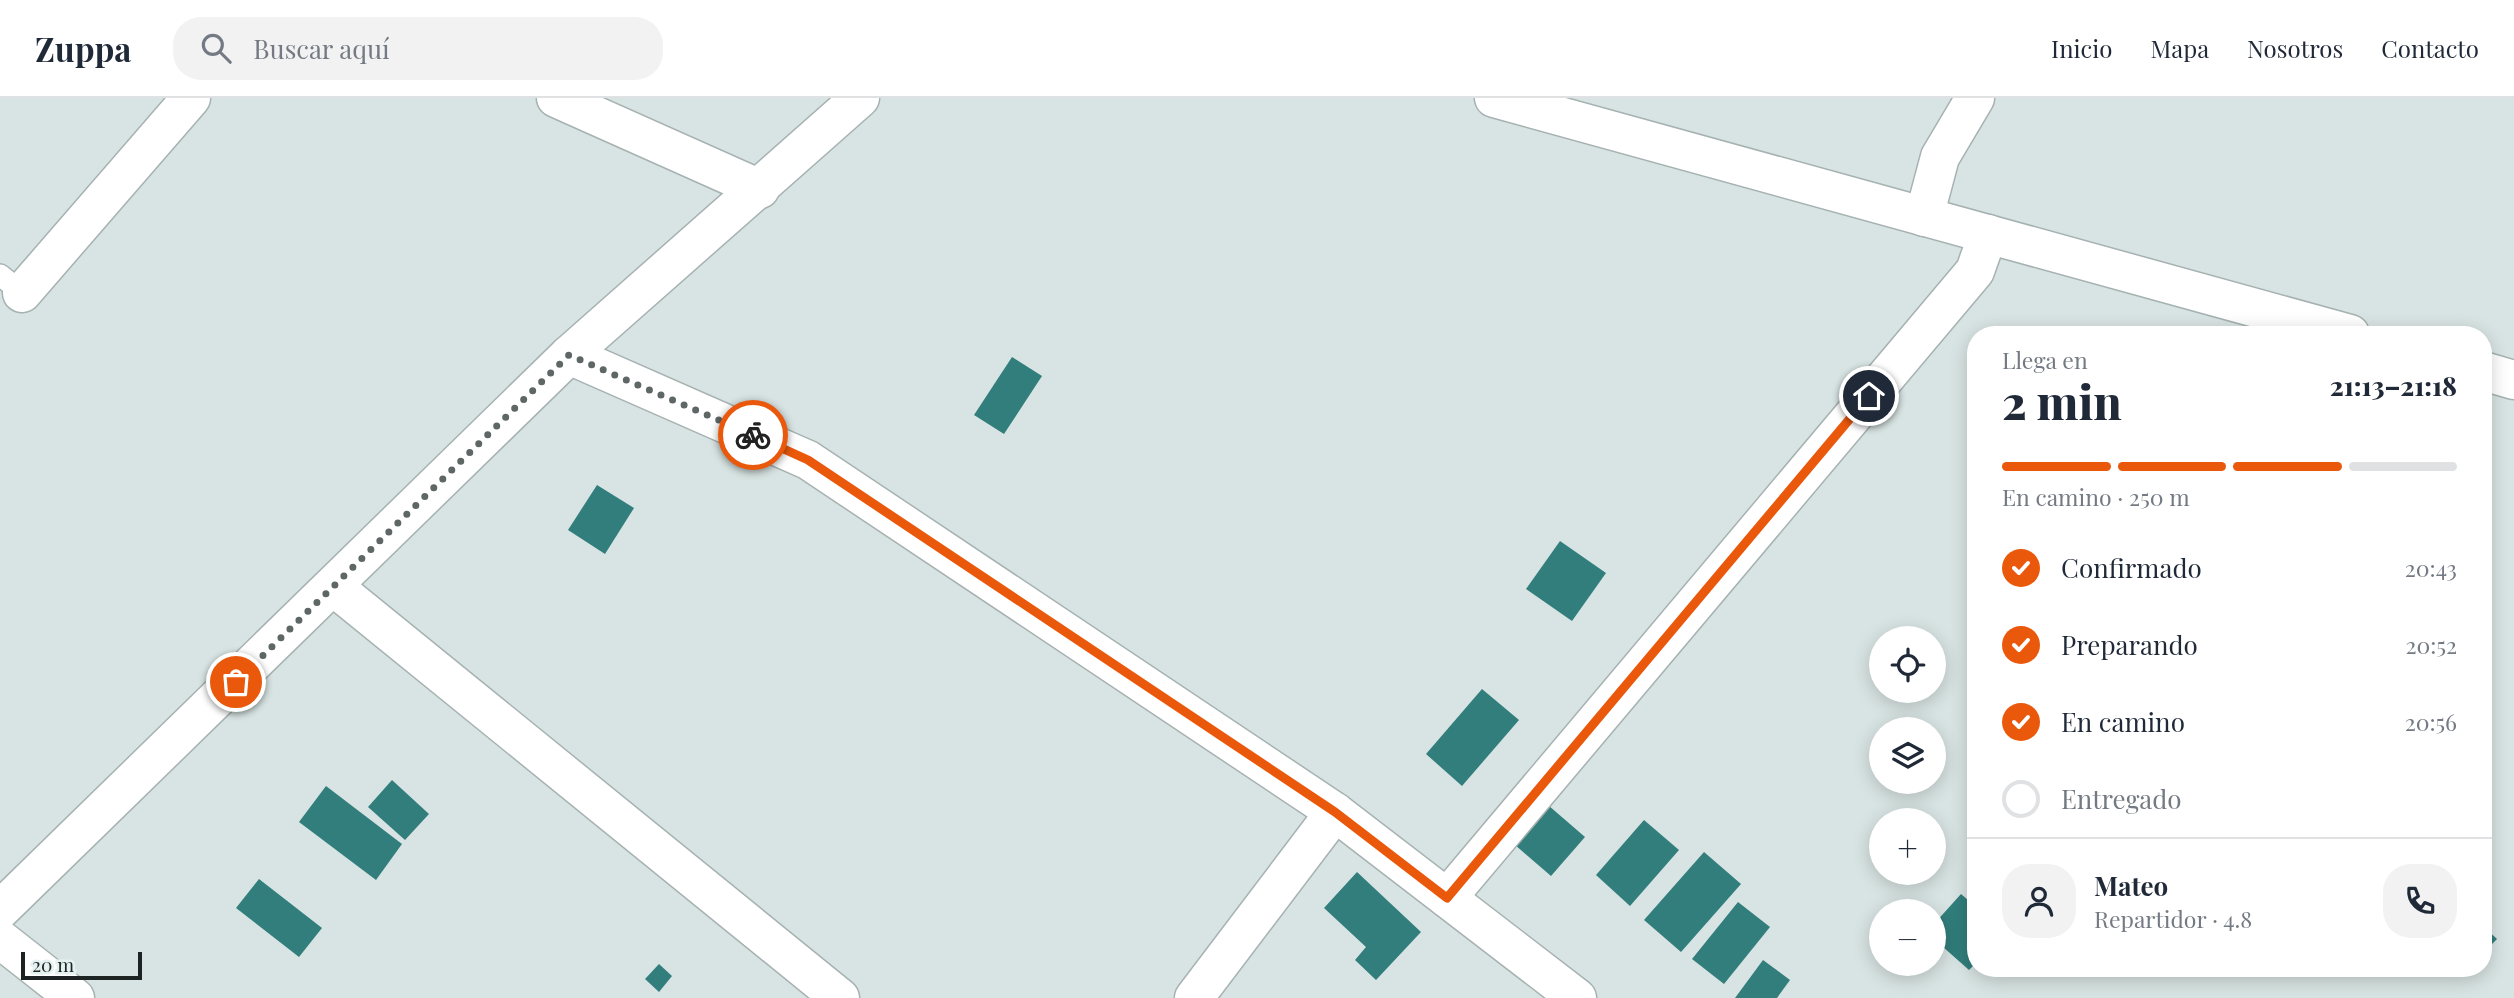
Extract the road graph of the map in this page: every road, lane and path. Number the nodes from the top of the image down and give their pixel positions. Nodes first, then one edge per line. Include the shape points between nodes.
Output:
1 (191, 98) edge
2 (556, 98) edge
3 (860, 98) edge
4 (1494, 98) edge
5 (1975, 98) edge
6 (760, 189) junction
7 (1924, 217) junction
8 (1988, 234) junction
9 (11, 284) edge
10 (2321, 326) edge
11 (569, 355) junction
12 (2492, 374) edge
13 (2514, 380) edge
14 (334, 587) junction
15 (1335, 812) junction
16 (1447, 898) junction
17 (0, 910) edge
18 (0, 939) edge
19 (75, 998) edge
20 (841, 998) edge
21 (1194, 998) edge
22 (1577, 998) edge

1 - 9 street
2 - 6 street
3 - 6 street
4 - 7 street
5 - 7 street via 1940,157
6 - 11 street
7 - 8 street
8 - 10 street
8 - 16 street via 1975,271
11 - 14 street
11 - 15 street via 808,460
12 - 13 street
14 - 17 street
14 - 20 street
15 - 16 street
15 - 21 street
16 - 22 street
18 - 19 street

